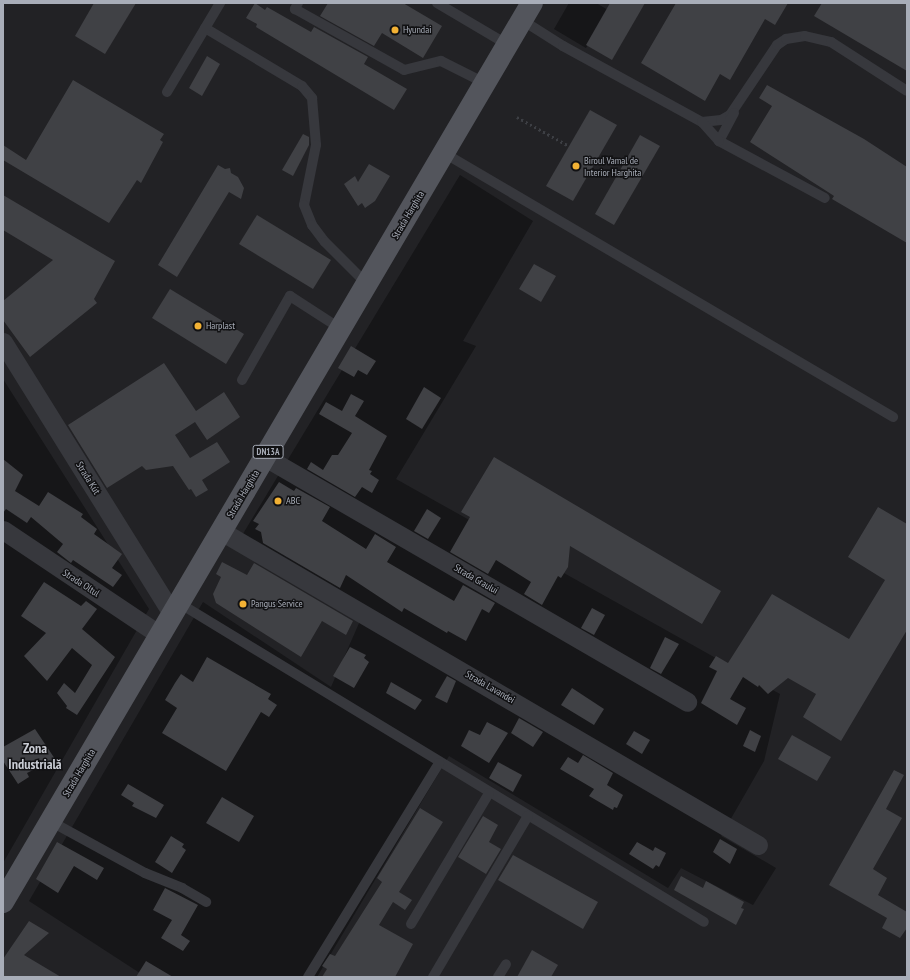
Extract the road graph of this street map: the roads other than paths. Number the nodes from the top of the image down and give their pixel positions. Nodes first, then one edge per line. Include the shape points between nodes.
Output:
1 (220, 3) edge
2 (298, 3) edge
3 (437, 3) edge
4 (527, 12) edge
5 (205, 28) junction
6 (508, 45) junction
7 (485, 83) junction
8 (907, 91) edge
9 (167, 92) dead end
10 (737, 106) junction
11 (702, 122) junction
12 (719, 140) junction
13 (444, 153) junction
14 (825, 198) dead end
15 (367, 284) junction
16 (340, 329) junction
17 (3, 342) edge
18 (242, 380) dead end
19 (893, 417) dead end
20 (265, 457) junction
21 (3, 530) edge
22 (221, 531) junction
23 (176, 608) junction
24 (160, 634) junction
25 (687, 702) dead end
26 (439, 763) junction
27 (489, 793) junction
28 (528, 816) junction
29 (50, 821) junction
30 (758, 845) dead end
31 (5, 891) edge
32 (206, 902) dead end
33 (704, 922) dead end
34 (411, 924) dead end
35 (506, 964) dead end
36 (308, 977) edge
37 (433, 977) edge
38 (498, 977) edge

1 - 5 lane
2 - 7 lane via 295,8 404,70 441,61
3 - 6 lane
4 - 6 main road, Strada Harghita / DN13A
4 - 11 lane via 563,46
5 - 9 lane
5 - 15 lane via 302,86 312,98 316,145 304,205 312,225 325,242
6 - 7 main road, Strada Harghita / DN13A
7 - 13 main road, Strada Harghita / DN13A
8 - 10 lane via 831,42 806,36 786,39 777,45
10 - 11 lane via 730,115 721,120
10 - 12 lane
11 - 12 lane
12 - 14 lane
13 - 15 main road, Strada Harghita / DN13A
13 - 19 lane
15 - 16 main road, Strada Harghita / DN13A
16 - 18 lane via 290,296
16 - 20 main road, Strada Harghita / DN13A
17 - 23 street, Strada Kút
20 - 22 main road, Strada Harghita / DN13A
20 - 25 street, Strada Graului
21 - 24 street, Strada Oltul
22 - 23 main road, Strada Harghita / DN13A
22 - 30 street, Strada Lavandei
23 - 24 main road, Strada Harghita / DN13A
23 - 26 lane
24 - 29 main road, Strada Harghita / DN13A
26 - 27 lane
26 - 36 lane
27 - 28 lane
27 - 34 lane
28 - 33 lane
28 - 37 lane
29 - 31 main road, Strada Harghita / DN13A
29 - 32 lane via 144,874 182,888
35 - 38 lane

